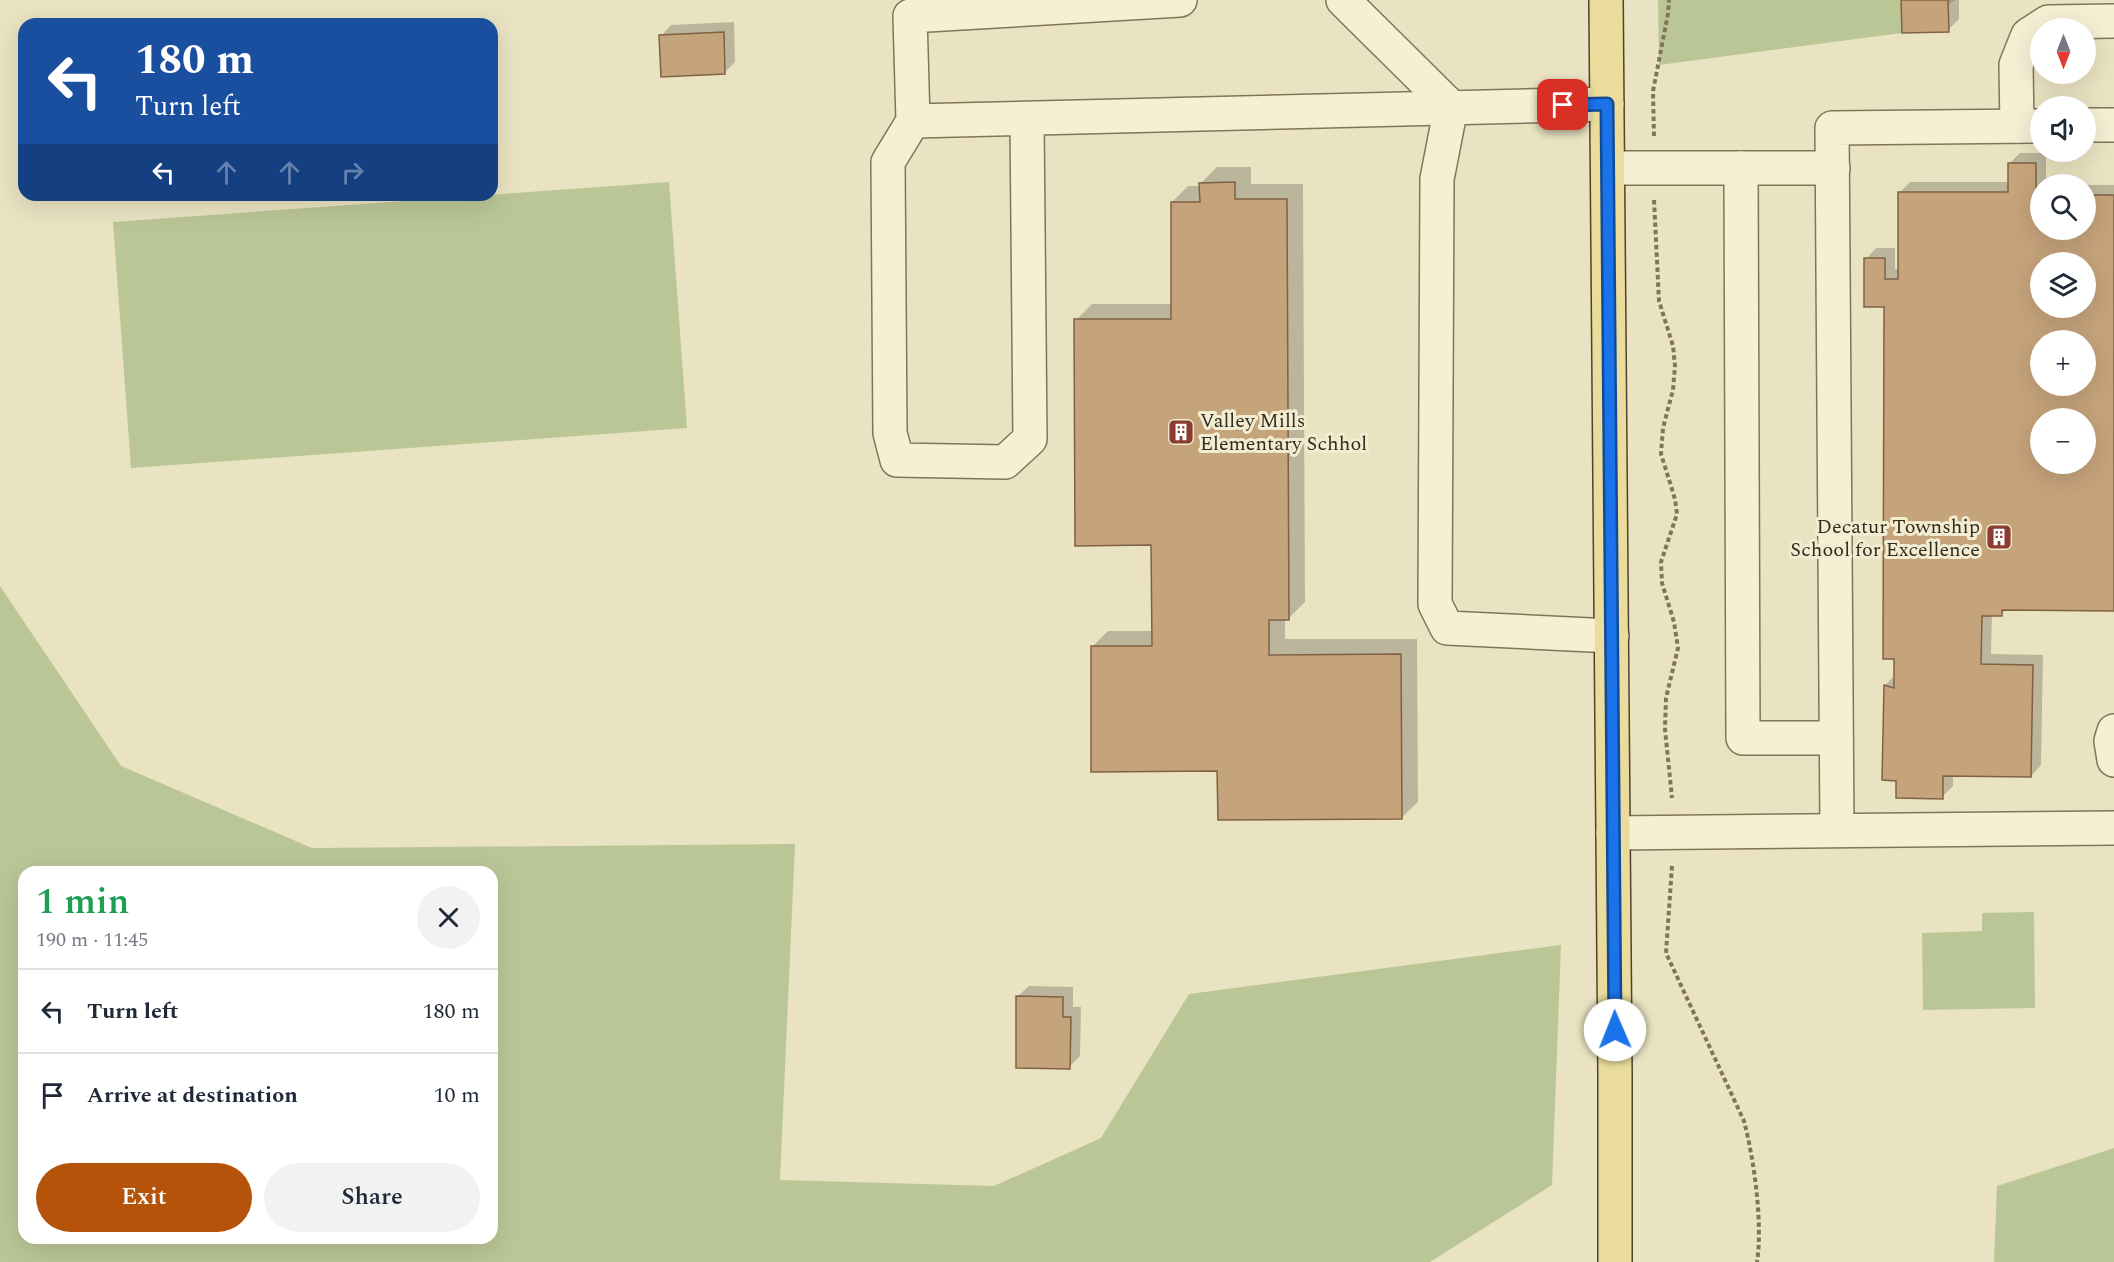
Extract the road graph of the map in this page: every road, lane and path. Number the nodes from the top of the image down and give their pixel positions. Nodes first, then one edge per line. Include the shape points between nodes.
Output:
1 (1180, 0) edge
2 (1343, 0) edge
3 (1606, 0) edge
4 (1669, 0) edge
5 (2114, 21) edge
6 (1607, 104) junction
7 (1451, 107) junction
8 (1027, 119) junction
9 (913, 121) junction
10 (2096, 125) edge
11 (2114, 125) edge
12 (2028, 126) edge
13 (1654, 134) dead end
14 (1608, 168) junction
15 (1741, 168) junction
16 (1833, 168) junction
17 (1654, 203) dead end
18 (1612, 636) junction
19 (2114, 731) edge
20 (1836, 738) junction
21 (2114, 760) edge
22 (1672, 799) dead end
23 (2114, 828) edge
24 (1837, 830) junction
25 (1613, 833) junction
26 (1673, 859) dead end
27 (1615, 1262) edge
28 (1757, 1262) edge

1 - 9 lane via 910,16
2 - 7 lane
3 - 6 main road
4 - 13 path via 1653,91
5 - 12 lane via 2048,22 2028,35 2016,65
6 - 7 lane
6 - 14 main road
7 - 8 lane
7 - 18 lane via 1437,179 1435,604 1447,628
8 - 9 lane
8 - 9 lane via 1030,439 1005,462 897,460 890,433 888,162
10 - 11 lane
12 - 16 lane via 1832,128
14 - 15 lane
14 - 18 main road
15 - 16 lane
15 - 20 lane via 1743,738
16 - 20 lane
17 - 22 path via 1659,301 1675,366 1661,454 1677,514 1661,562 1662,583 1678,648 1666,698
18 - 25 main road
19 - 21 lane
20 - 24 lane
23 - 24 lane
24 - 25 lane
25 - 27 main road
26 - 28 path via 1666,953 1744,1121 1752,1150 1758,1217

